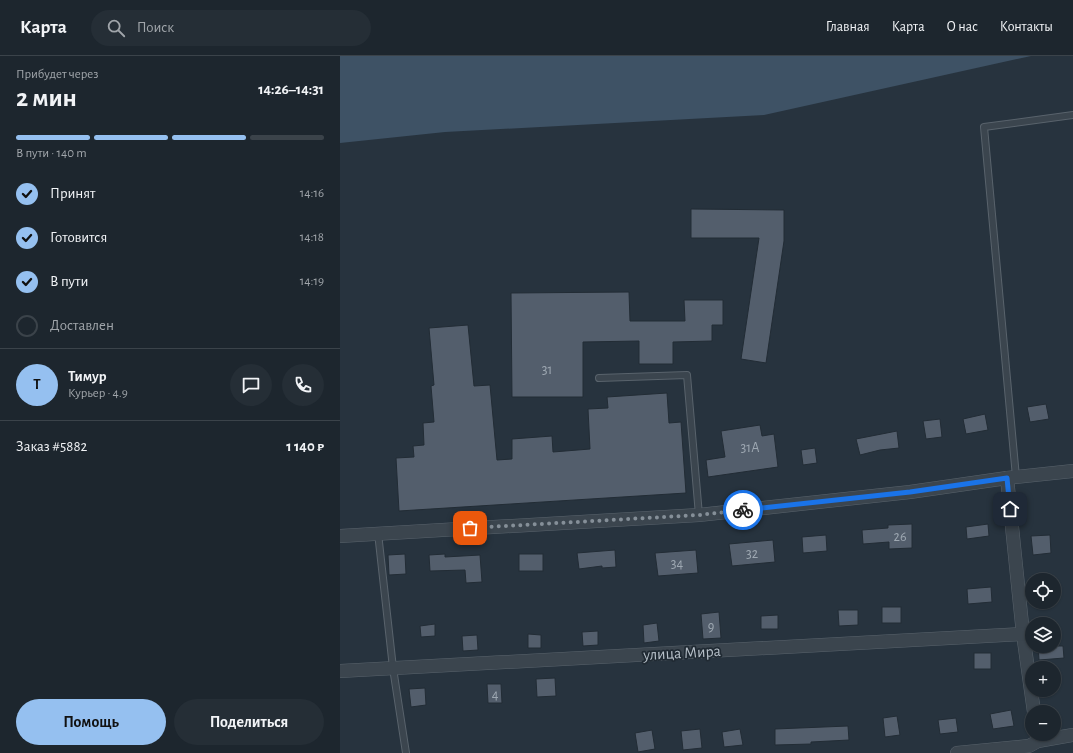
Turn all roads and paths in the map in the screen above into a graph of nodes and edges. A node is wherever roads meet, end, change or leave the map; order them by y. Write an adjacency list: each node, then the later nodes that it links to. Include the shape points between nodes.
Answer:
1 (1073, 115): 4 (lane, via 984,126)
2 (599, 378): 5 (lane, via 687,375)
3 (1073, 471): 4 (street)
4 (1012, 477): 5 (street, via 910,492); 8 (street)
5 (699, 515): 6 (street)
6 (378, 533): 7 (street); 9 (lane)
7 (340, 536)
8 (1023, 634): 9 (street, улица Мира); 11 (street)
9 (393, 668): 10 (street, улица Мира); 14 (lane)
10 (340, 671)
11 (1033, 705)
12 (1073, 736): 13 (street)
13 (1033, 743): 15 (street)
14 (406, 753)
15 (958, 753)

